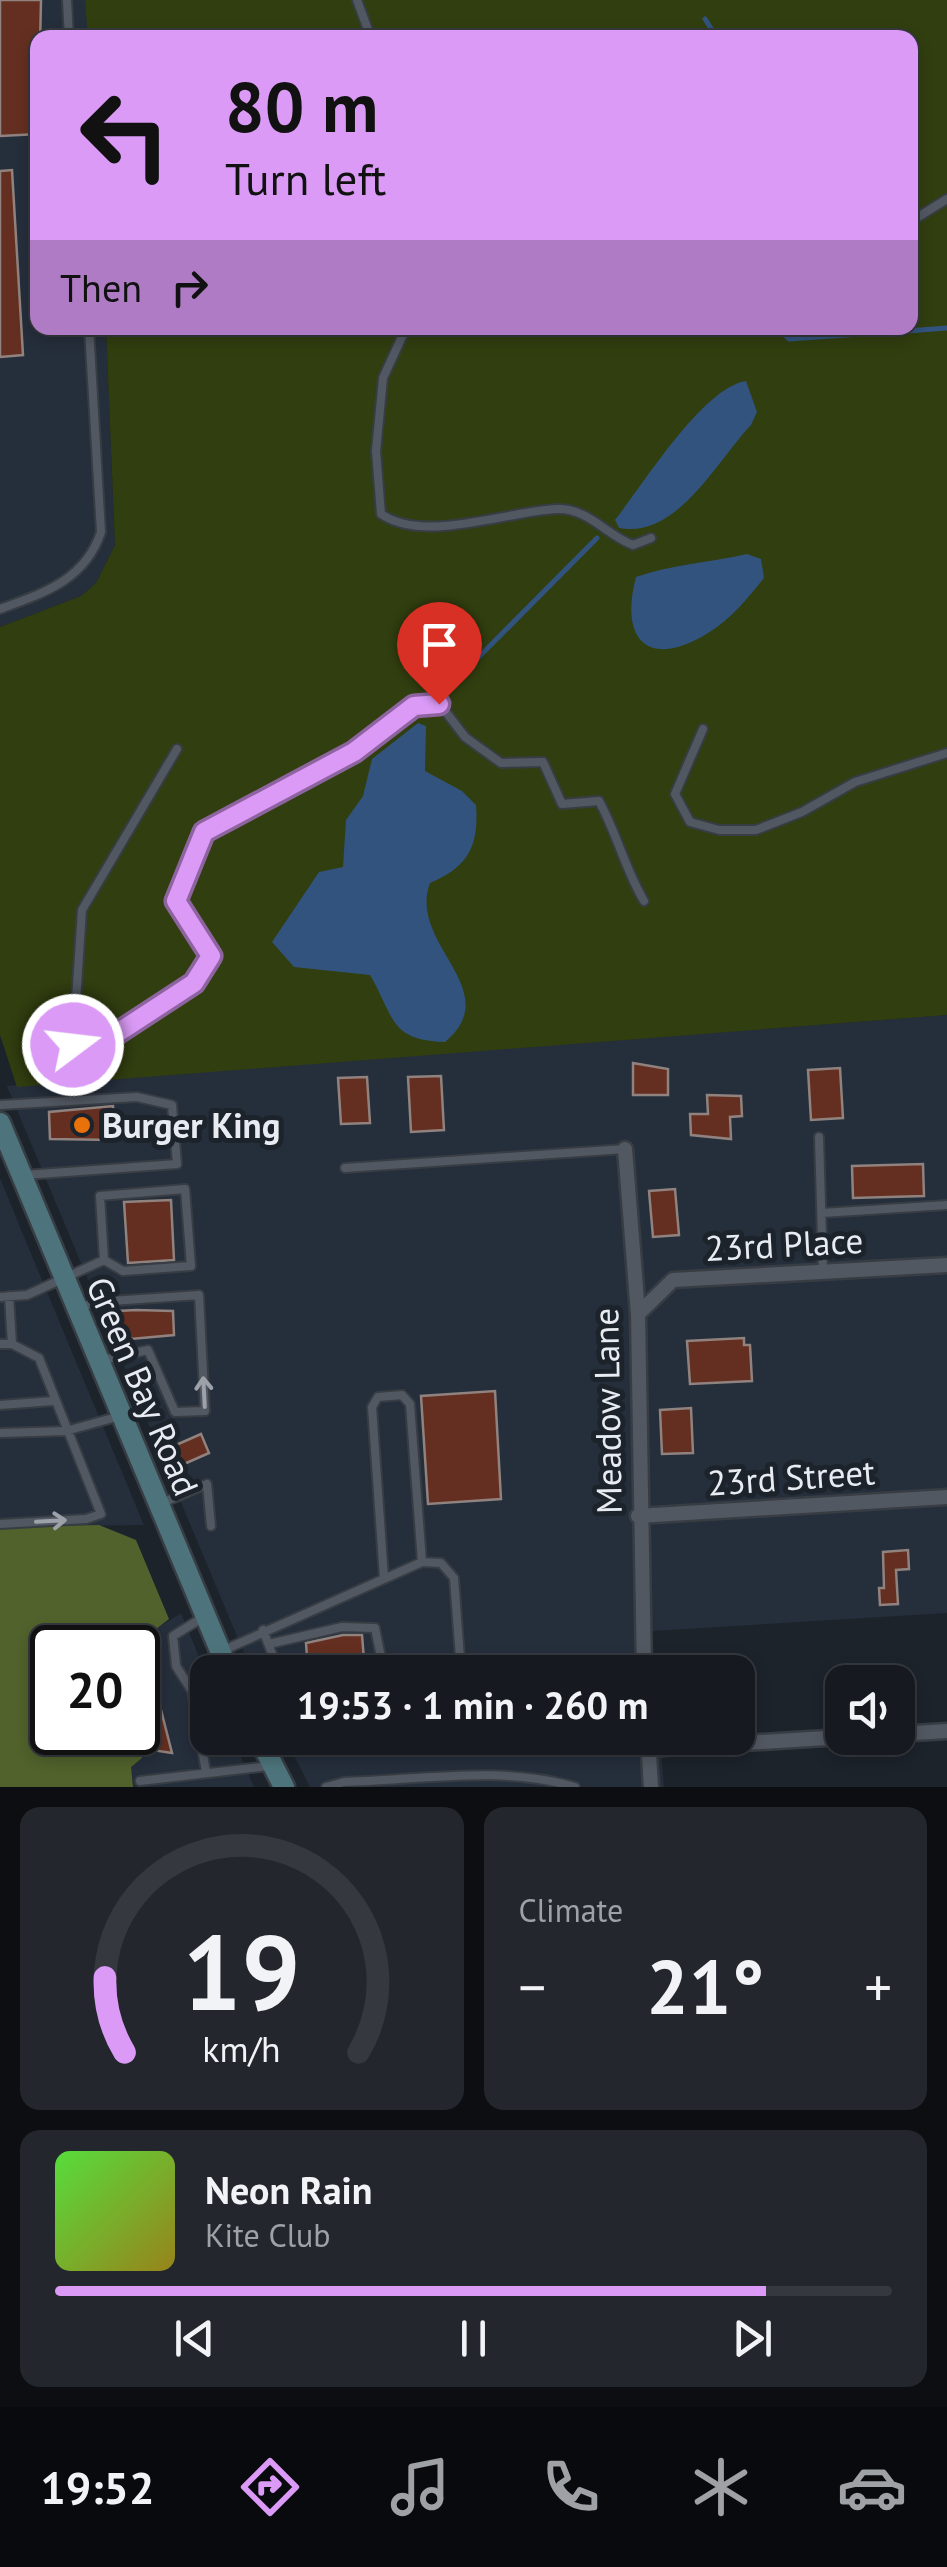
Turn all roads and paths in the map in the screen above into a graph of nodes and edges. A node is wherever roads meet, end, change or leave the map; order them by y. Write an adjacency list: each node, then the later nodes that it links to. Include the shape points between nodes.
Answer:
1 (67, 0): 3 (lane)
2 (358, 0): 4 (lane)
3 (69, 30)
4 (368, 30)
5 (947, 199): 6 (lane)
6 (918, 217)
7 (89, 335): 10 (lane, via 101,532 87,561 66,581)
8 (403, 335): 9 (lane, via 383,378 376,451 380,514 396,524 490,523 559,509 590,516 615,539 633,545)
9 (651, 538)
10 (0, 609)
11 (703, 729): 13 (lane, via 675,794 690,822 719,830 756,830 855,782)
12 (177, 748): 14 (lane, via 82,910 73,1045 90,1051 194,983 211,956 176,901 204,832 354,752 414,706 439,704 465,737 501,763 543,762 562,804 598,801)
13 (947, 753)
14 (644, 901)
15 (0, 1105): 20 (lane, via 138,1096 172,1105 177,1164)
16 (0, 1123): 20 (main road, Green Bay Road)
17 (819, 1137): 22 (lane)
18 (624, 1149): 19 (lane); 29 (street, Meadow Lane)
19 (346, 1168)
20 (21, 1176): 26 (main road, Green Bay Road)
21 (947, 1205): 22 (lane)
22 (822, 1212): 25 (lane)
23 (104, 1260): 23 (lane, via 123,1272 191,1266 185,1190 100,1196); 26 (lane)
24 (947, 1265): 25 (street, 23rd Place)
25 (823, 1272): 29 (street, 23rd Place, via 673,1280)
26 (62, 1278): 27 (lane, via 27,1295); 28 (main road, Green Bay Road)
27 (4, 1297): 31 (lane)
28 (76, 1309): 32 (main road, Green Bay Road); 32 (lane, one-way to 28, via 148,1350 175,1412 205,1411 198,1295)
29 (638, 1314): 40 (street, Meadow Lane)
30 (0, 1344): 31 (lane)
31 (12, 1344): 33 (lane, via 39,1358)
32 (98, 1361): 35 (main road, Green Bay Road)
33 (53, 1401): 34 (lane); 36 (lane)
34 (0, 1405)
35 (120, 1416): 36 (lane); 39 (main road, Green Bay Road)
36 (66, 1431): 37 (lane); 41 (lane, one-way to 36, via 101,1514)
37 (0, 1433)
38 (947, 1498): 40 (street, 23rd Street)
39 (158, 1505): 42 (lane, via 207,1484); 45 (main road, Green Bay Road)
40 (638, 1516): 53 (street, Meadow Lane)
41 (0, 1524)
42 (211, 1526)
43 (422, 1562): 44 (lane); 44 (lane, via 410,1404 402,1395 378,1397 372,1407); 52 (lane, via 441,1563 454,1578)
44 (384, 1578): 46 (lane)
45 (205, 1616): 48 (main road, Green Bay Road); 61 (lane, via 172,1636 176,1666 192,1691)
46 (263, 1630): 47 (lane); 48 (lane)
47 (268, 1644): 50 (lane); 51 (lane, via 342,1627 375,1628)
48 (220, 1652): 49 (main road, Green Bay Road)
49 (221, 1655)
50 (272, 1655)
51 (381, 1655)
52 (460, 1655)
53 (643, 1655)
54 (947, 1730): 55 (street)
55 (915, 1733)
56 (825, 1738): 57 (street)
57 (755, 1740)
58 (255, 1755): 61 (lane)
59 (268, 1755): 64 (main road)
60 (649, 1755): 67 (street)
61 (206, 1772): 62 (lane)
62 (140, 1781)
63 (478, 1782): 65 (lane); 66 (lane, via 537,1778)
64 (284, 1787)
65 (326, 1787)
66 (574, 1787)
67 (651, 1787)

